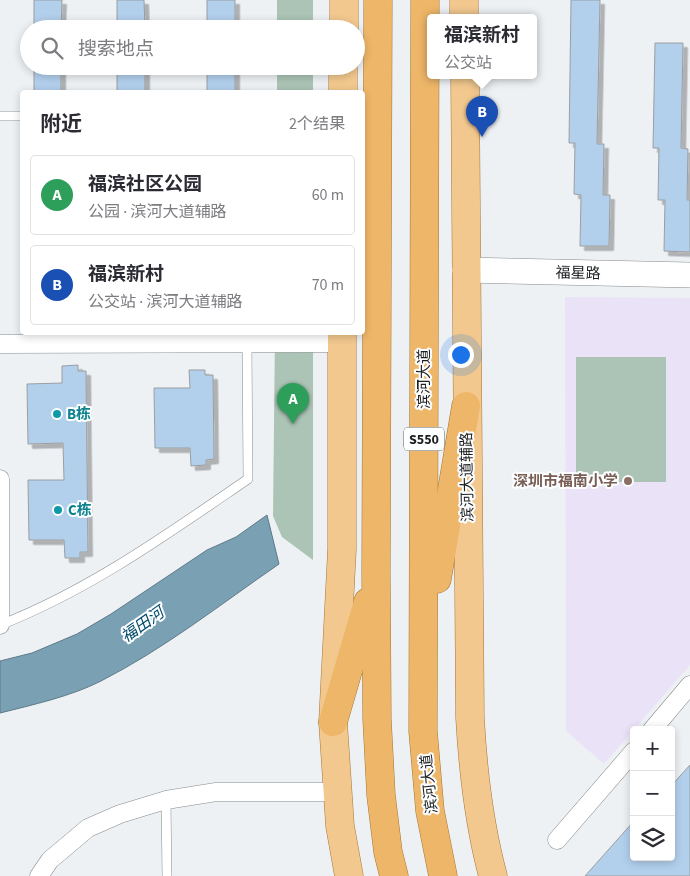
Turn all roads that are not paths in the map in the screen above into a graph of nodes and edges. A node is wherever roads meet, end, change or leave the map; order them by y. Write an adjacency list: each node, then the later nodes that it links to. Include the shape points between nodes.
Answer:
1 (344, 0): 6 (main road)
2 (426, 0): 21 (highway, 滨河大道 / S550)
3 (464, 0): 5 (main road)
4 (378, 4): 19 (highway)
5 (464, 14)
6 (344, 20)
7 (344, 75): 9 (main road)
8 (465, 79): 12 (main road, 滨河大道辅路)
9 (343, 90)
10 (0, 116): 11 (lane)
11 (20, 116)
12 (466, 270): 13 (main road, 福星路); 17 (main road, 滨河大道辅路)
13 (690, 275)
14 (342, 338): 15 (street); 23 (main road, via 342,549)
15 (247, 343): 16 (street); 20 (lane, via 248,480 90,582 36,611)
16 (0, 344)
17 (466, 406): 21 (highway); 36 (main road, 滨河大道辅路, via 470,718 479,814)
18 (0, 479): 20 (street)
19 (376, 574): 23 (highway); 34 (highway, via 381,795)
20 (0, 625)
21 (424, 660): 35 (highway, 滨河大道 / S550, via 424,731 430,811)
22 (690, 685): 24 (street)
23 (333, 722): 26 (main road)
24 (655, 726)
25 (630, 756): 29 (street)
26 (336, 792): 27 (street, via 216,792); 28 (main road)
27 (166, 800): 30 (street, via 88,828 50,860); 31 (lane)
28 (340, 826): 32 (street); 33 (main road)
29 (557, 840)
30 (39, 876)
31 (167, 876)
32 (345, 876)
33 (350, 876)
34 (394, 876)
35 (443, 876)
36 (493, 876)

